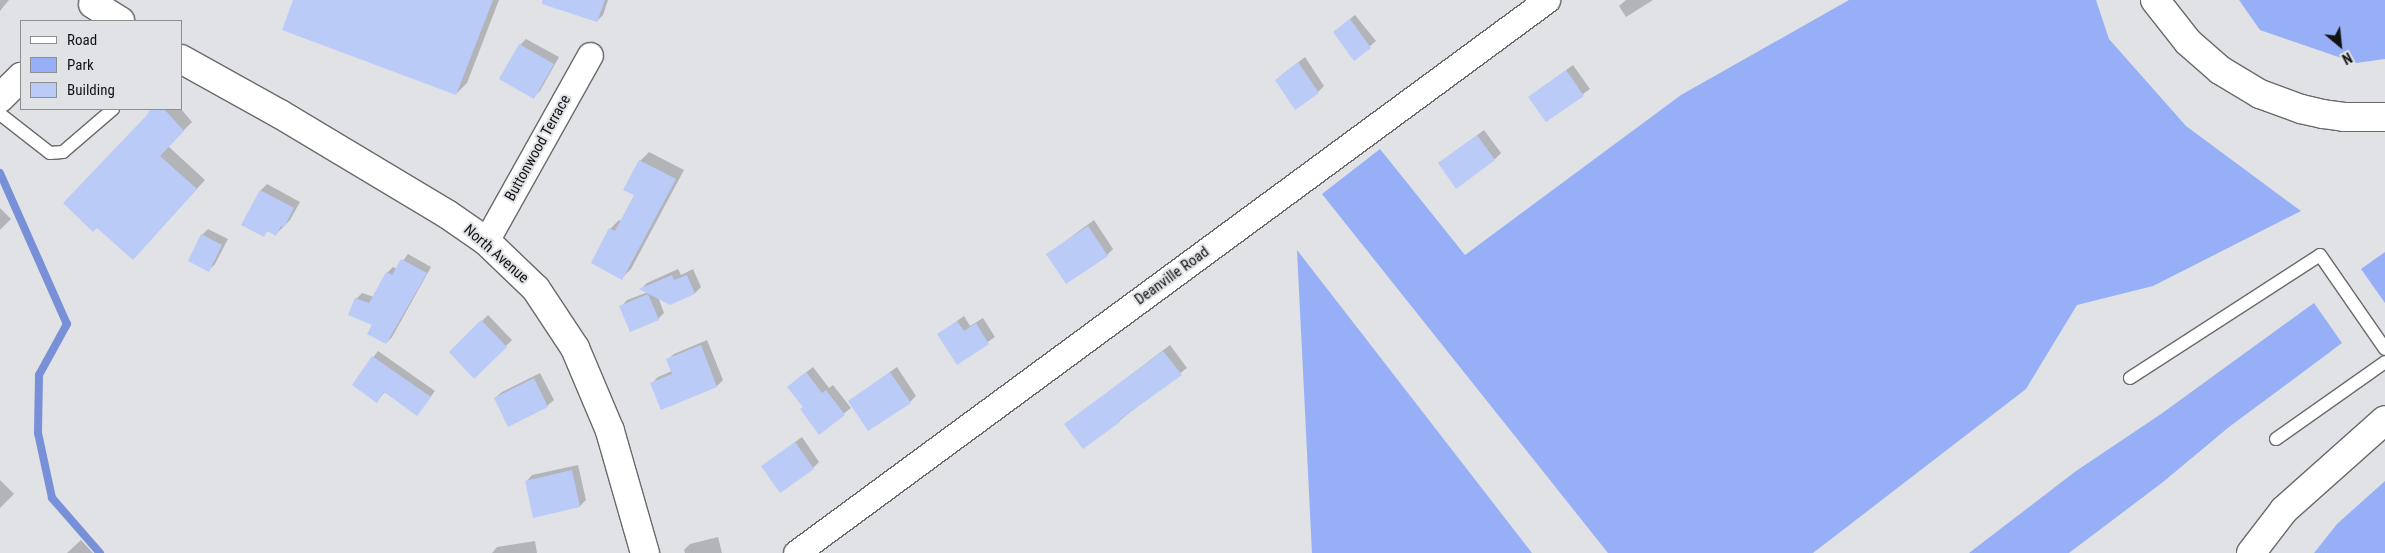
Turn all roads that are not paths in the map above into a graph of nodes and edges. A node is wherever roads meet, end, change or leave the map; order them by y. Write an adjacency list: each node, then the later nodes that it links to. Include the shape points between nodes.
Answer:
1 (1547, 0): 19 (street, Deanville Road)
2 (2156, 0): 11 (main road, via 2193,47 2220,70 2260,94 2323,114)
3 (87, 5): 4 (main road)
4 (118, 20)
5 (590, 55): 12 (street, Buttonwood Terrace)
6 (182, 60): 12 (main road, North Avenue, via 394,181)
7 (20, 78): 8 (main road)
8 (0, 98)
9 (112, 110): 10 (lane, via 63,152 50,153)
10 (0, 114)
11 (2385, 117)
12 (486, 241): 18 (main road, North Avenue, via 536,289 575,348 610,431)
13 (2385, 349): 15 (lane, via 2320,255)
14 (2385, 362): 17 (lane)
15 (2130, 378)
16 (2385, 420): 20 (main road, via 2284,510)
17 (2276, 439)
18 (644, 553)
19 (796, 553)
20 (2251, 553)

